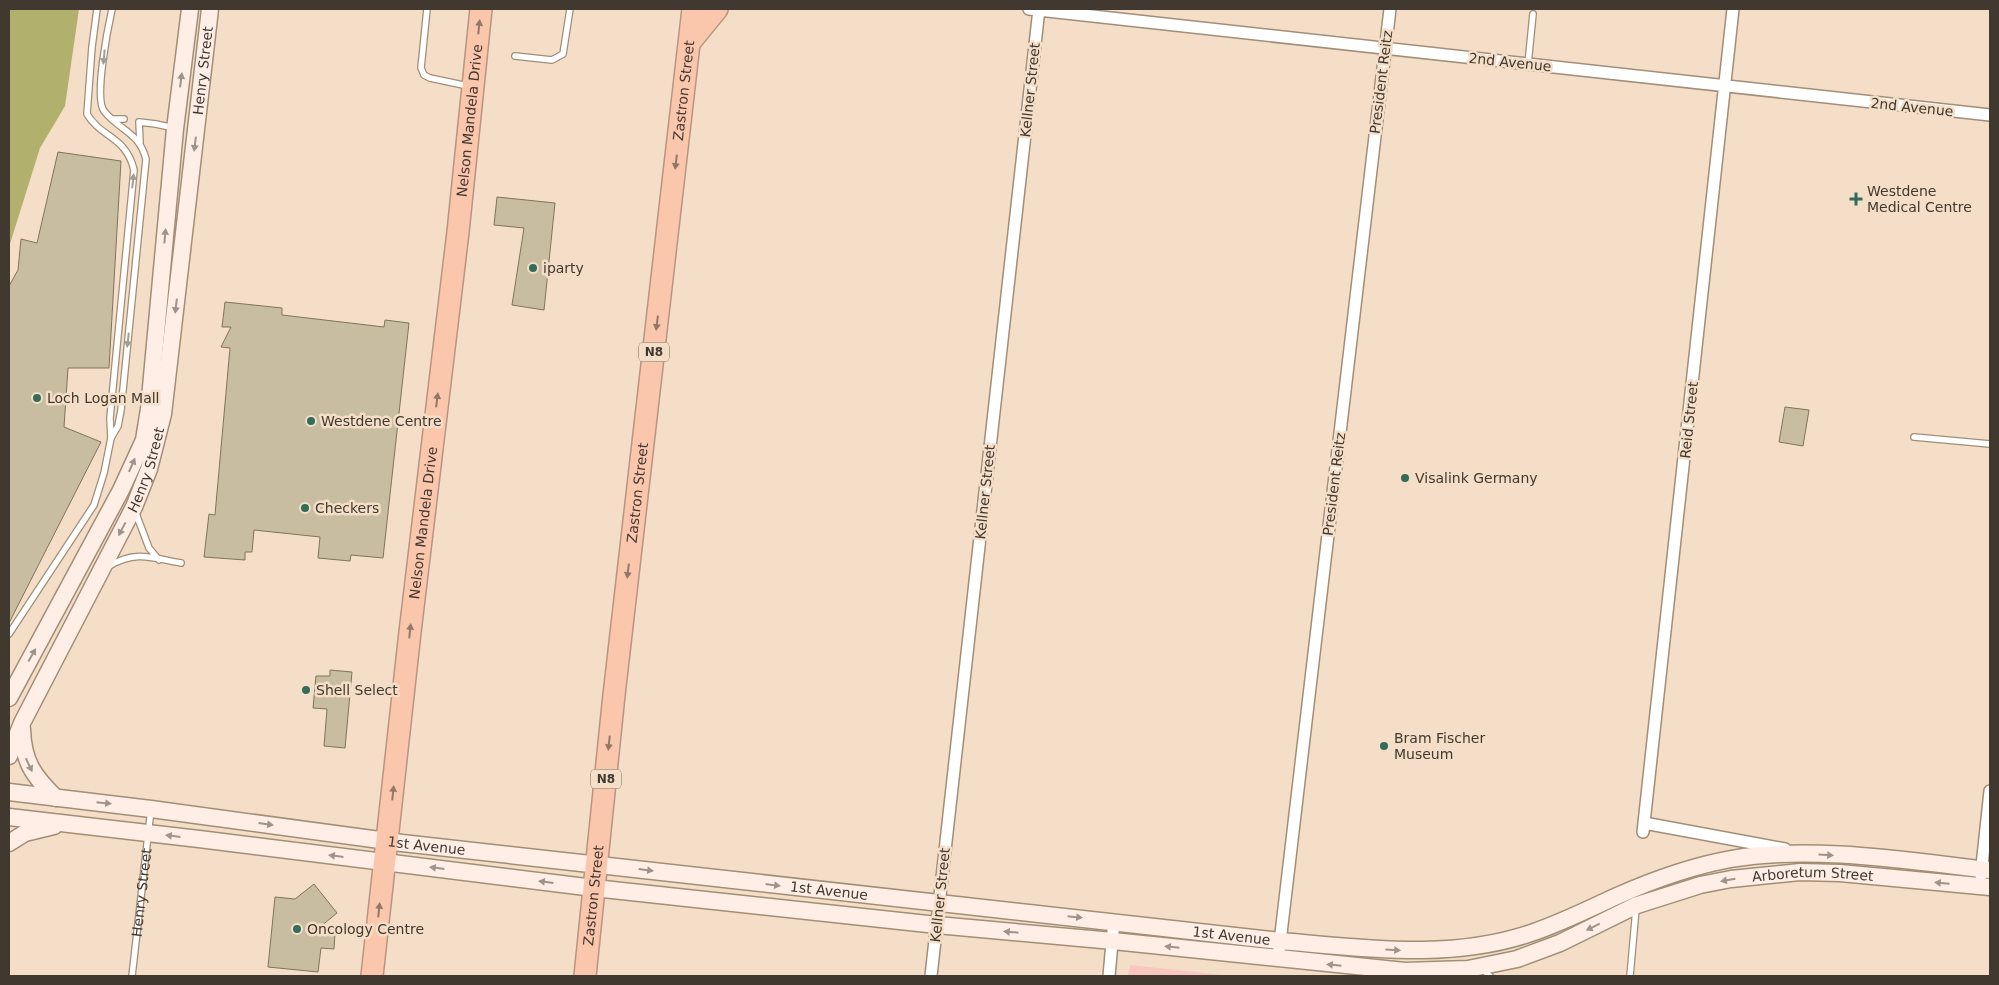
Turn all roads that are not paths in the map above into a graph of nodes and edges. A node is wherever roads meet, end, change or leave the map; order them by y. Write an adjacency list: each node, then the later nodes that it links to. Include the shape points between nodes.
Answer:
1 (98, 9): 26 (lane, one-way to 1, via 110,418 134,170 130,156 87,114)
2 (112, 9): 21 (lane, one-way to 21, via 100,98 103,109)
3 (190, 9): 23 (street, Henry Street, one-way to 3)
4 (210, 9): 28 (street, Henry Street, one-way to 28, via 163,414 149,469)
5 (427, 9): 19 (lane, via 421,68 424,75)
6 (481, 9): 19 (highway, Nelson Mandela Drive, one-way to 6)
7 (570, 9): 16 (lane, via 563,54 552,60)
8 (693, 9): 14 (highway, Zastron Street / N8)
9 (718, 9): 14 (highway)
10 (1035, 9): 15 (street, 2nd Avenue); 52 (street, Kellner Street)
11 (1390, 9): 15 (street, President Reitz)
12 (1733, 9): 18 (street, Reid Street)
13 (1532, 14): 17 (lane)
14 (690, 42): 47 (highway, Zastron Street / N8, one-way to 47)
15 (1385, 48): 17 (street, 2nd Avenue); 57 (street, President Reitz)
16 (515, 56)
17 (1528, 64): 18 (street, 2nd Avenue)
18 (1725, 86): 20 (street, 2nd Avenue); 45 (street, Reid Street, via 1644,828)
19 (473, 87): 43 (highway, Nelson Mandela Drive, one-way to 19)
20 (1990, 116)
21 (112, 119): 22 (lane); 24 (lane)
22 (124, 119)
23 (175, 129): 24 (lane, via 139,122); 33 (street, Henry Street, one-way to 23, via 108,516 144,440)
24 (140, 142): 26 (lane, one-way to 26, via 146,159 121,410 118,426)
25 (1914, 437): 27 (lane)
26 (111, 438): 32 (lane, via 94,505)
27 (1990, 444)
28 (134, 507): 29 (lane, via 149,548); 31 (street, Henry Street, one-way to 31)
29 (160, 560): 30 (lane); 31 (lane, via 146,556 128,557)
30 (181, 563)
31 (102, 570): 34 (street, Henry Street)
32 (9, 634)
33 (9, 698)
34 (22, 723): 35 (street, Henry Street); 38 (street, one-way to 38, via 22,743 29,765)
35 (9, 756)
36 (1990, 791): 48 (street)
37 (9, 792): 38 (street, 1st Avenue)
38 (56, 798): 39 (street, 1st Avenue, one-way to 39)
39 (151, 809): 42 (lane, Henry Street); 43 (street, 1st Avenue, one-way to 43)
40 (9, 817): 41 (street, 1st Avenue)
41 (66, 824): 42 (street, 1st Avenue); 44 (street, via 25,833)
42 (148, 832): 46 (street, 1st Avenue, one-way to 42); 61 (lane, Henry Street)
43 (388, 841): 46 (highway, Nelson Mandela Drive); 47 (street, 1st Avenue)
44 (9, 843)
45 (1804, 853): 48 (street, Arboretum Street, one-way to 48); 49 (street, Arboretum Street, via 1732,859)
46 (385, 862): 51 (street, 1st Avenue, one-way to 46); 62 (highway, Nelson Mandela Drive, one-way to 46)
47 (597, 864): 51 (highway, Zastron Street / N8); 52 (street, 1st Avenue, one-way to 52)
48 (1986, 870): 50 (street)
49 (1642, 886): 58 (street, 1st Avenue, via 1532,933)
50 (1985, 887): 53 (street, Arboretum Street, one-way to 53, via 1800,872 1700,885)
51 (594, 888): 55 (street, 1st Avenue); 63 (highway, Zastron Street / N8)
52 (939, 904): 54 (street, 1st Avenue, one-way to 54); 55 (street, Kellner Street)
53 (1637, 905): 60 (street, 1st Avenue, one-way to 60, via 1560,943); 66 (lane)
54 (1114, 921): 56 (street); 57 (street, 1st Avenue)
55 (937, 925): 56 (street, 1st Avenue, one-way to 55); 64 (street, Kellner Street)
56 (1113, 941): 59 (street, 1st Avenue, one-way to 56); 65 (street)
57 (1280, 941): 58 (street, 1st Avenue, one-way to 58, via 1396,950); 59 (street, President Reitz)
58 (1466, 947): 60 (street)
59 (1278, 959): 60 (street, 1st Avenue, one-way to 59, via 1405,971)
60 (1479, 971)
61 (132, 976)
62 (372, 976)
63 (585, 976)
64 (931, 976)
65 (1109, 976)
66 (1630, 976)

